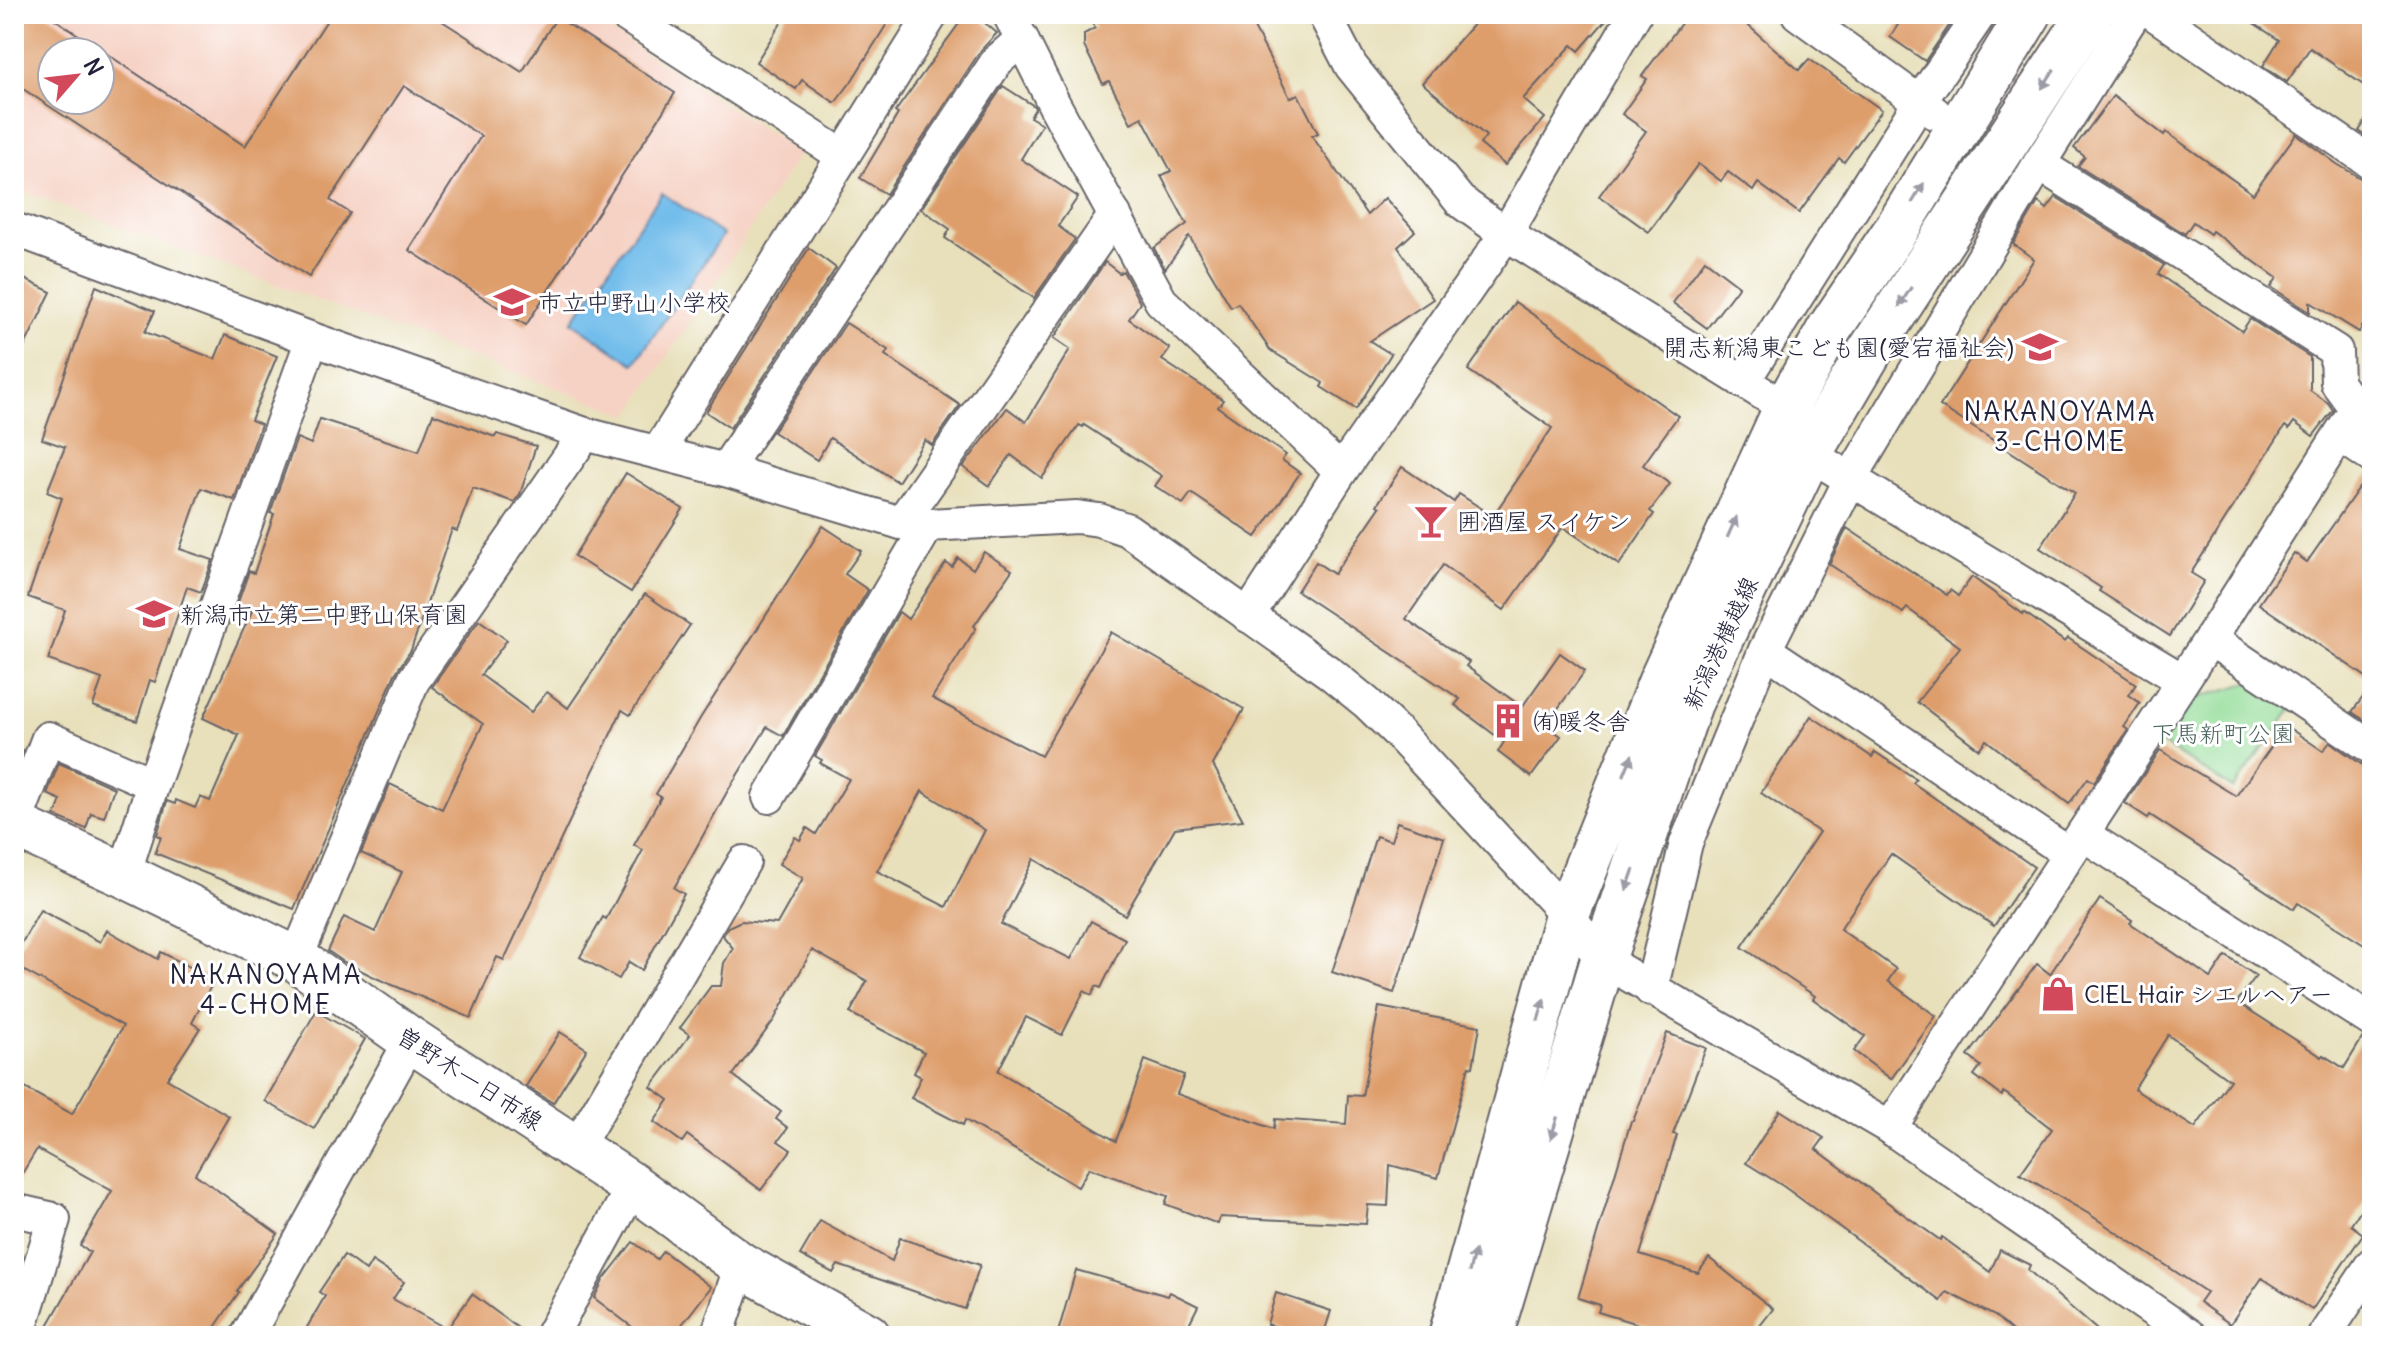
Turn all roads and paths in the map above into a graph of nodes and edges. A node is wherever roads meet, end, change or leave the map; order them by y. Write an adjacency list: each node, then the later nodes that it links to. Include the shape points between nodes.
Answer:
1 (624, 14): 14 (street)
2 (932, 14): 14 (street)
3 (1324, 14): 19 (street, via 1351,66 1460,201)
4 (1635, 14): 19 (street)
5 (1798, 14): 12 (street)
6 (1980, 14): 12 (street)
7 (2029, 14): 13 (main road, 新潟港横越線)
8 (2090, 14): 26 (main road, 新潟港横越線, one-way to 26, via 1870,351)
9 (2134, 14): 16 (street)
10 (2154, 14): 15 (street)
11 (1015, 26): 17 (street); 28 (street, via 997,61)
12 (1919, 103): 13 (street); 21 (street)
13 (1957, 129): 22 (main road, 新潟港横越線, one-way to 13, via 1830,328)
14 (843, 156): 25 (street)
15 (2372, 163)
16 (2039, 164): 24 (street, via 2336,351 2337,383 2356,409); 30 (street)
17 (1115, 215): 29 (street, via 1161,301); 31 (street)
18 (14, 229): 20 (street)
19 (1506, 234): 21 (street); 29 (street)
20 (312, 339): 23 (street); 37 (street)
21 (1743, 382): 22 (street)
22 (1786, 408): 43 (main road, 新潟港横越線, one-way to 22, via 1661,681)
23 (585, 434): 25 (street); 44 (street, via 413,681)
24 (2340, 435): 27 (street); 33 (street)
25 (658, 452): 28 (street)
26 (1809, 454): 30 (street); 45 (main road, 新潟港横越線, one-way to 45, via 1690,703)
27 (2372, 457)
28 (725, 470): 31 (street)
29 (1341, 471): 32 (street)
30 (1851, 478): 34 (street); 35 (street)
31 (915, 524): 32 (street, via 1099,520 1128,530); 38 (street)
32 (1248, 616): 43 (street, via 1367,703)
33 (2210, 639): 35 (street); 36 (street)
34 (1765, 650): 40 (street); 46 (street, via 1686,843)
35 (2182, 680): 40 (street)
36 (2372, 748)
37 (153, 784): 39 (street, via 48,738); 42 (street)
38 (769, 797)
39 (14, 826): 42 (main road, 曽野木一日市線)
40 (2076, 844): 47 (street); 49 (street)
41 (744, 862): 50 (street)
42 (124, 875): 44 (main road, 曽野木一日市線)
43 (1567, 915): 45 (street); 60 (main road, 新潟港横越線, one-way to 43)
44 (296, 959): 48 (main road, 曽野木一日市線)
45 (1603, 960): 46 (street); 61 (main road, 新潟港横越線, one-way to 61)
46 (1651, 990): 49 (street)
47 (2372, 1021)
48 (411, 1040): 50 (main road, 曽野木一日市線); 56 (street)
49 (1890, 1128): 62 (street)
50 (576, 1148): 51 (main road, 曽野木一日市線)
51 (633, 1186): 54 (main road, 曽野木一日市線); 57 (street)
52 (14, 1210): 55 (street, via 54,1219)
53 (2372, 1264): 63 (street)
54 (741, 1265): 58 (street); 59 (main road, 曽野木一日市線)
55 (18, 1336)
56 (247, 1336)
57 (551, 1336)
58 (717, 1336)
59 (868, 1336)
60 (1451, 1336)
61 (1490, 1336)
62 (2190, 1336)
63 (2324, 1336)

